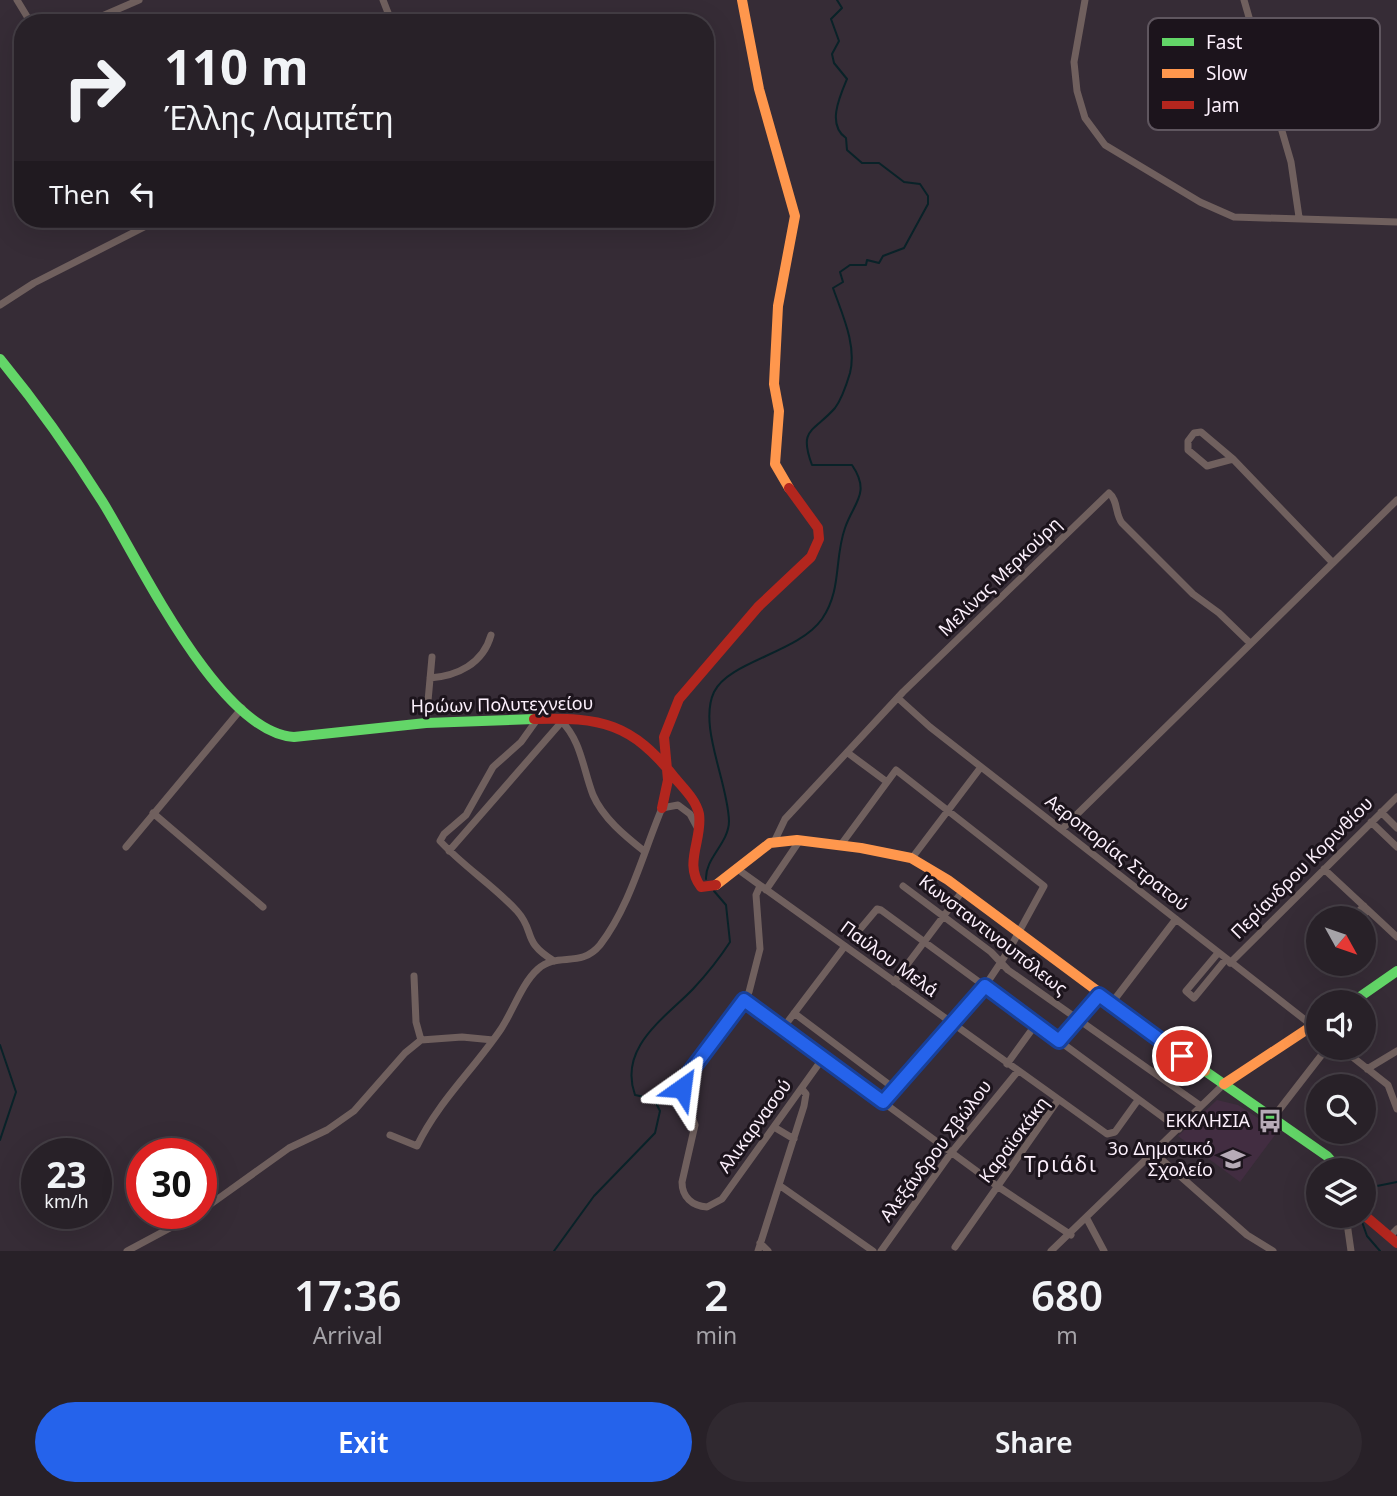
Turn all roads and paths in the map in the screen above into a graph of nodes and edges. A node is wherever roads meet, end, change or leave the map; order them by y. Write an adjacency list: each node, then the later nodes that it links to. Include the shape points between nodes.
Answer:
1 (139, 0): 5 (street)
2 (742, 0): 26 (street, via 759,89 795,216 778,306 775,464 818,528 819,538 811,557 758,607 679,699 664,737)
3 (1085, 0): 8 (street, via 1074,62 1077,91 1084,118 1105,145 1234,217)
4 (1244, 0): 6 (street)
5 (107, 14)
6 (1249, 18)
7 (1282, 130): 8 (street)
8 (1299, 217): 9 (street)
9 (1397, 222)
10 (142, 228): 11 (street)
11 (0, 305)
12 (0, 359): 21 (street, Ηρώων Πολυτεχνείου, via 52,422 122,532 177,633)
13 (1233, 460): 13 (street, via 1201,432 1188,439 1188,450 1206,466); 15 (street)
14 (1397, 500): 15 (street)
15 (1332, 562): 17 (street)
16 (491, 635): 19 (street, via 472,664 451,677)
17 (1250, 643): 20 (street, Μελίνας Μερκούρη, via 1122,523 1109,493); 37 (street)
18 (432, 657): 19 (street)
19 (430, 678): 24 (street)
20 (899, 699): 25 (street, Μελίνας Μερκούρη); 27 (street, Αεροπορίας Στρατού)
21 (242, 708): 24 (street, Ηρώων Πολυτεχνείου, via 264,729 288,737); 33 (street)
22 (561, 720): 23 (street, Ηρώων Πολυτεχνείου); 26 (street, Ηρώων Πολυτεχνείου, via 604,721 641,738); 43 (street); 44 (street, via 581,751 597,802 611,822)
23 (536, 721): 24 (street, Ηρώων Πολυτεχνείου); 43 (street, via 493,767 462,821 441,838)
24 (426, 723)
25 (848, 753): 28 (street); 39 (street, Μελίνας Μερκούρη, via 785,819)
26 (664, 761): 30 (street, via 668,780); 35 (street, Ηρώων Πολυτεχνείου, via 697,809)
27 (981, 767): 31 (street); 37 (street, Αεροπορίας Στρατού)
28 (887, 782): 31 (street, via 896,770); 40 (street)
29 (1397, 797): 32 (street, Περίανδρου Κορινθίου)
30 (662, 808): 35 (street, via 678,805); 44 (street)
31 (948, 810): 45 (street); 57 (street, via 1043,884)
32 (1381, 812): 34 (street, Περίανδρου Κορινθίου); 36 (street)
33 (153, 813): 41 (street); 52 (street)
34 (1371, 822): 42 (street); 47 (street, Περίανδρου Κορινθίου)
35 (698, 828): 46 (street, Ηρώων Πολυτεχνείου, via 693,869 697,884 711,888)
36 (1397, 828)
37 (1062, 830): 55 (street, Αεροπορίας Στρατού)
38 (800, 839): 39 (street); 40 (street); 49 (street)
39 (775, 840): 46 (street, Ηρώων Πολυτεχνείου)
40 (840, 846): 45 (street)
41 (126, 847)
42 (1397, 847)
43 (449, 851): 62 (street, via 499,892 520,915 532,944)
44 (644, 851): 62 (street, via 618,916 601,943 584,959)
45 (912, 858): 50 (street)
46 (736, 868): 49 (street, Παύλου Μελά)
47 (1324, 869): 51 (street); 63 (street, Περίανδρου Κορινθίου)
48 (903, 886): 53 (street, Κωνσταντινουπόλεως)
49 (763, 888): 60 (street, Παύλου Μελά); 71 (street, via 756,895 760,949)
50 (961, 893): 53 (street); 57 (street)
51 (1364, 906)
52 (262, 907)
53 (944, 916): 59 (street); 64 (street, Κωνσταντινουπόλεως)
54 (1376, 917): 58 (street)
55 (1176, 919): 61 (street, Αεροπορίας Στρατού); 72 (street)
56 (861, 928): 59 (street, via 879,909)
57 (1017, 933): 64 (street); 70 (street)
58 (1397, 937)
59 (924, 942): 67 (street); 68 (street)
60 (845, 946): 67 (street, Παύλου Μελά); 73 (street)
61 (1218, 953): 63 (street, Αεροπορίας Στρατού); 63 (street, Περίανδρου Κορινθίου, via 1186,991 1194,998)
62 (554, 961): 81 (street, via 538,969)
63 (1228, 961): 75 (street, Αεροπορίας Στρατού)
64 (1001, 963): 68 (street); 74 (street, Κωνσταντινουπόλεως)
65 (1397, 971): 69 (street)
66 (414, 976): 80 (street)
67 (894, 982): 77 (street, Παύλου Μελά)
68 (985, 986): 76 (street); 77 (street)
69 (1370, 990)
70 (1099, 995): 72 (street); 74 (street)
71 (744, 1000): 78 (street); 99 (street, Αλικαρνασού, via 683,1083 695,1125 682,1188 692,1203 707,1207 722,1199)
72 (1111, 1004): 90 (street)
73 (794, 1013): 78 (street); 92 (street)
74 (1078, 1019): 82 (street); 96 (street, Κωνσταντινουπόλεως)
75 (1306, 1019)
76 (1036, 1024): 82 (street); 87 (street)
77 (953, 1025): 87 (street, Παύλου Μελά); 92 (street)
78 (783, 1028): 84 (street)
79 (1306, 1032): 90 (street)
80 (421, 1040): 81 (street); 108 (street, via 354,1111 289,1148)
81 (493, 1040): 101 (street, via 442,1105 417,1146)
82 (1059, 1041): 94 (street)
83 (1397, 1052): 88 (street)
84 (823, 1058): 91 (street, Αλικαρνασού); 95 (street)
85 (1318, 1060): 98 (street)
86 (1355, 1060): 88 (street)
87 (1007, 1064): 89 (street, Παύλου Μελά)
88 (1367, 1069): 97 (street, via 1388,1085)
89 (1018, 1071): 93 (street, Παύλου Μελά); 103 (street, Αλεξάνδρου Σβώλου)
90 (1224, 1084): 96 (street); 98 (street)
91 (802, 1089): 99 (street, Αλικαρνασού); 102 (street, via 806,1100)
92 (895, 1089): 95 (street)
93 (1058, 1100): 94 (street, Καραϊσκάκη, via 1111,1135); 107 (street, Καραϊσκάκη)
94 (1138, 1100): 100 (street)
95 (883, 1102): 103 (street)
96 (1201, 1106): 100 (street)
97 (1397, 1109)
98 (1272, 1119): 105 (street)
99 (774, 1127): 102 (street)
100 (1179, 1129): 104 (street)
101 (390, 1135)
102 (794, 1139): 106 (street)
103 (951, 1153): 107 (street); 120 (street, Αλεξάνδρου Σβώλου)
104 (1154, 1153): 109 (street); 123 (street, via 1247,1235)
105 (1329, 1158)
106 (779, 1185): 115 (street); 119 (street)
107 (997, 1186): 113 (street); 116 (street, Καραϊσκάκη)
108 (217, 1200)
109 (1087, 1219): 113 (street); 122 (street)
110 (1376, 1224): 114 (street)
111 (1348, 1228): 124 (street)
112 (168, 1229): 117 (street)
113 (1071, 1235): 121 (street)
114 (1394, 1237)
115 (759, 1247): 118 (street)
116 (955, 1247)
117 (127, 1251)
118 (768, 1251)
119 (873, 1251)
120 (881, 1251)
121 (1051, 1251)
122 (1104, 1251)
123 (1273, 1251)
124 (1351, 1251)

